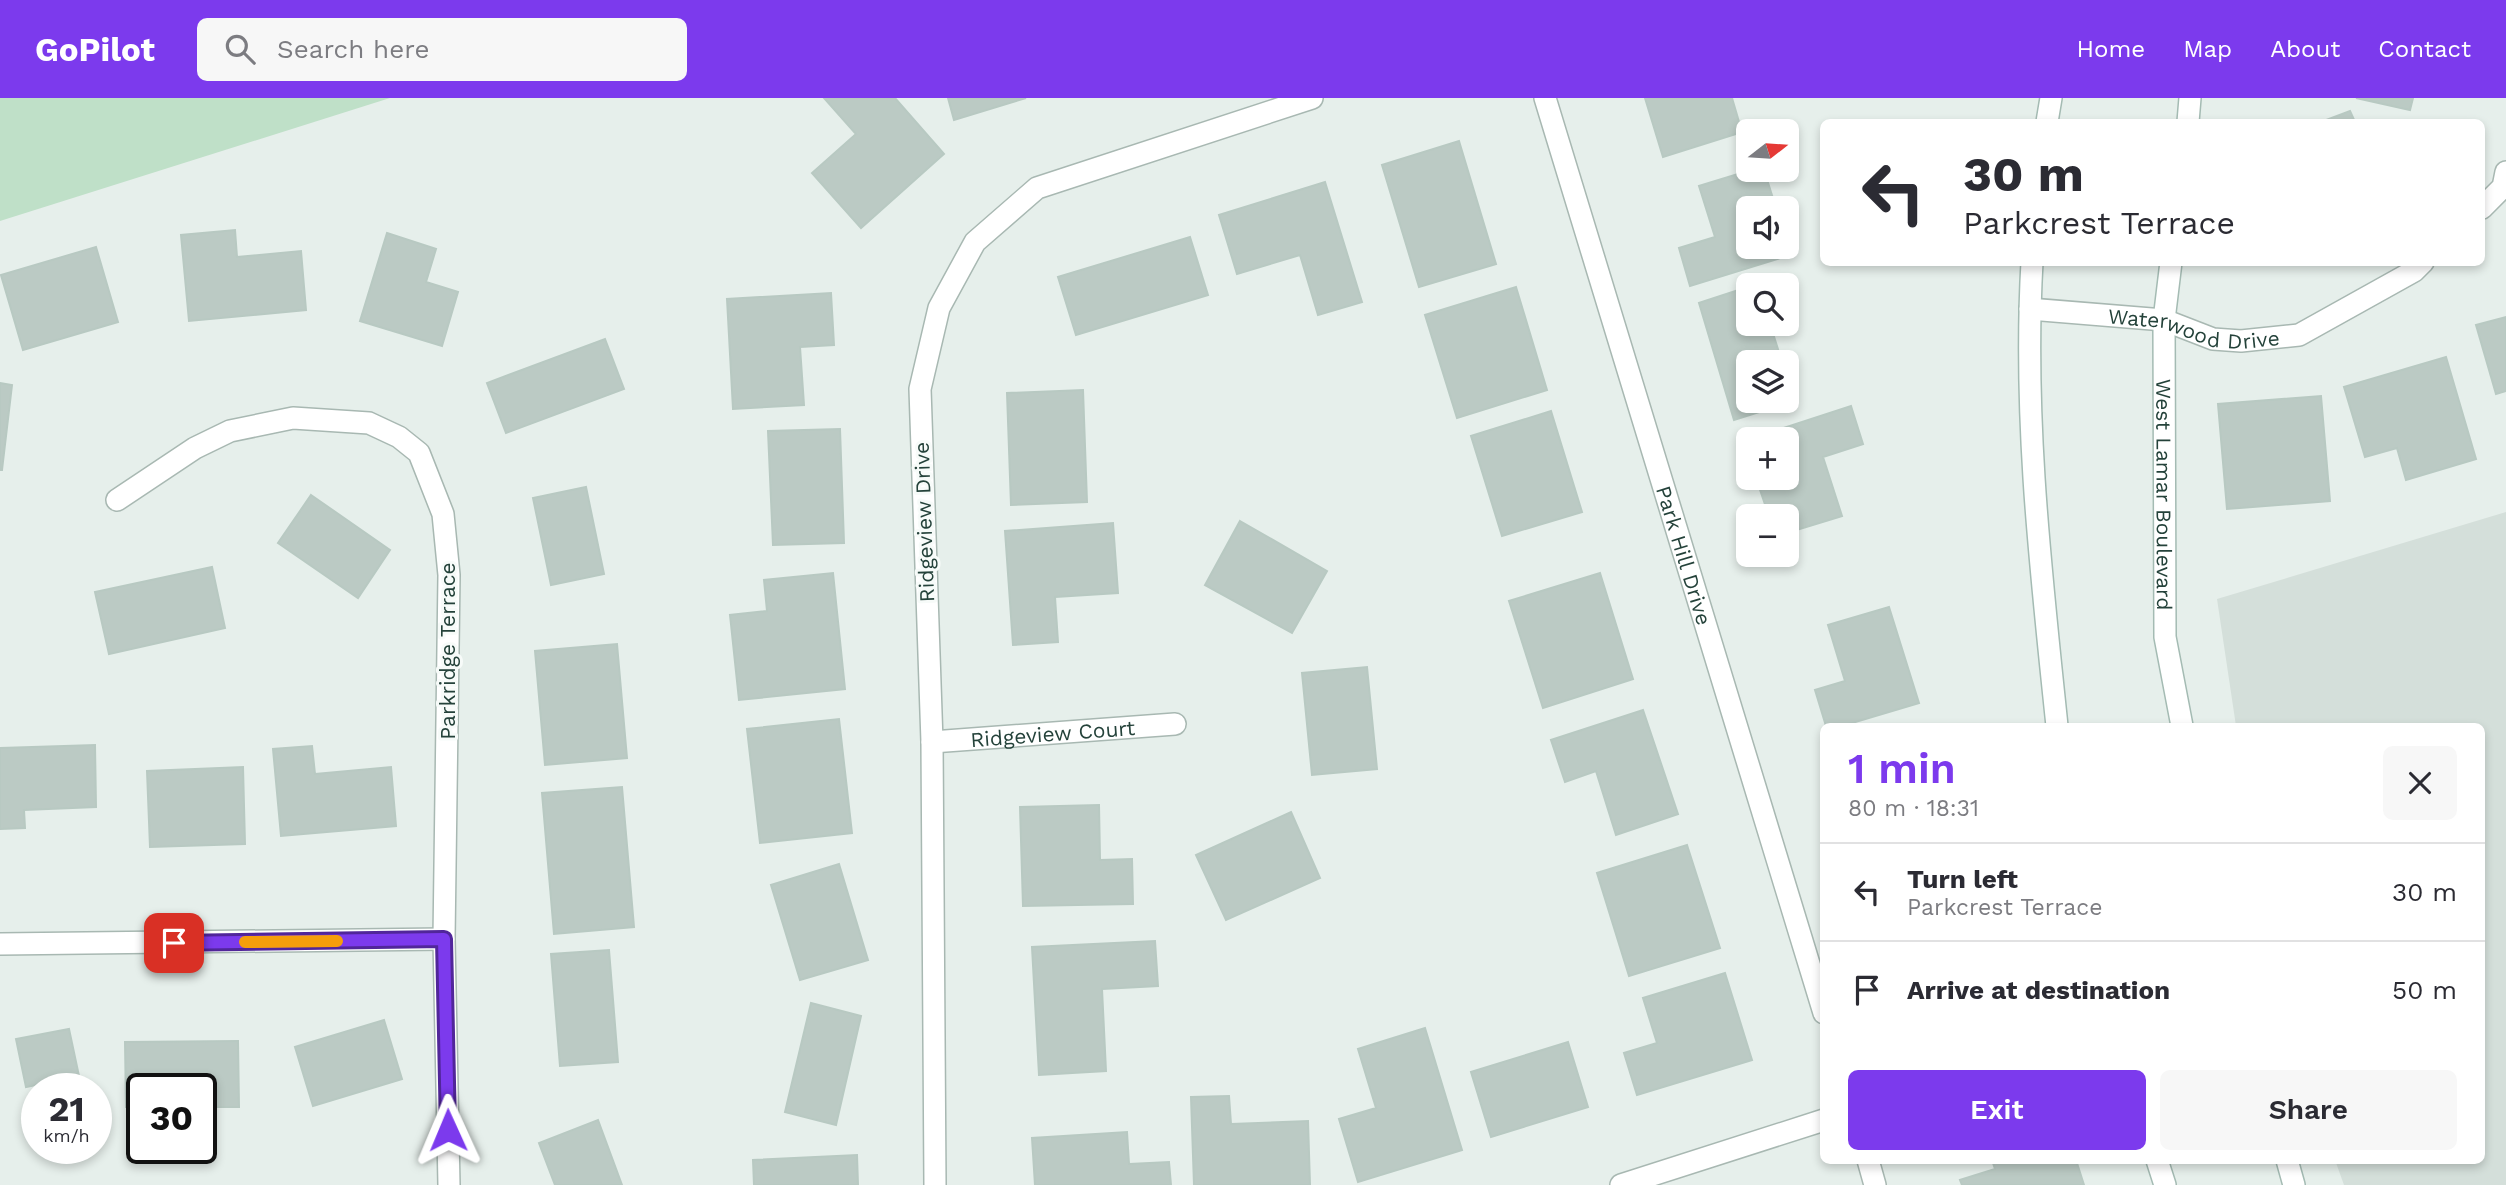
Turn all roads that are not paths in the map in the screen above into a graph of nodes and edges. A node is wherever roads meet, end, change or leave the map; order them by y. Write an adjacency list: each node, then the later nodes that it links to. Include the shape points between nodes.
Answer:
1 (1312, 98): 18 (street, Ridgeview Drive, via 1037,188 975,242 939,308 920,389)
2 (1545, 98): 21 (street, Park Hill Drive)
3 (2051, 98): 5 (street)
4 (2190, 98): 6 (street)
5 (2048, 119)
6 (2188, 119)
7 (2505, 182): 8 (street)
8 (2485, 205)
9 (2032, 266): 12 (street)
10 (2171, 266): 13 (street, West Lamar Boulevard)
11 (2419, 266): 13 (street, Waterwood Drive, via 2299,335 2213,339)
12 (2029, 309): 13 (street, Waterwood Drive); 15 (street, via 2034,508)
13 (2164, 320): 16 (street, West Lamar Boulevard, via 2165,637)
14 (117, 500): 19 (street, Parkridge Terrace, via 195,448 230,431 293,418 369,423 400,437 419,453 443,514 449,575)
15 (2057, 723)
16 (2181, 723)
17 (1175, 724): 18 (street, Ridgeview Court)
18 (932, 742): 27 (street, Ridgeview Drive)
19 (444, 939): 20 (street); 26 (street, Parkridge Terrace)
20 (0, 944)
21 (1820, 1000)
22 (1820, 1121): 28 (street)
23 (1869, 1164): 29 (street)
24 (2158, 1164): 30 (street)
25 (2288, 1164): 31 (street)
26 (449, 1185)
27 (935, 1185)
28 (1620, 1185)
29 (1875, 1185)
30 (2165, 1185)
31 (2294, 1185)

